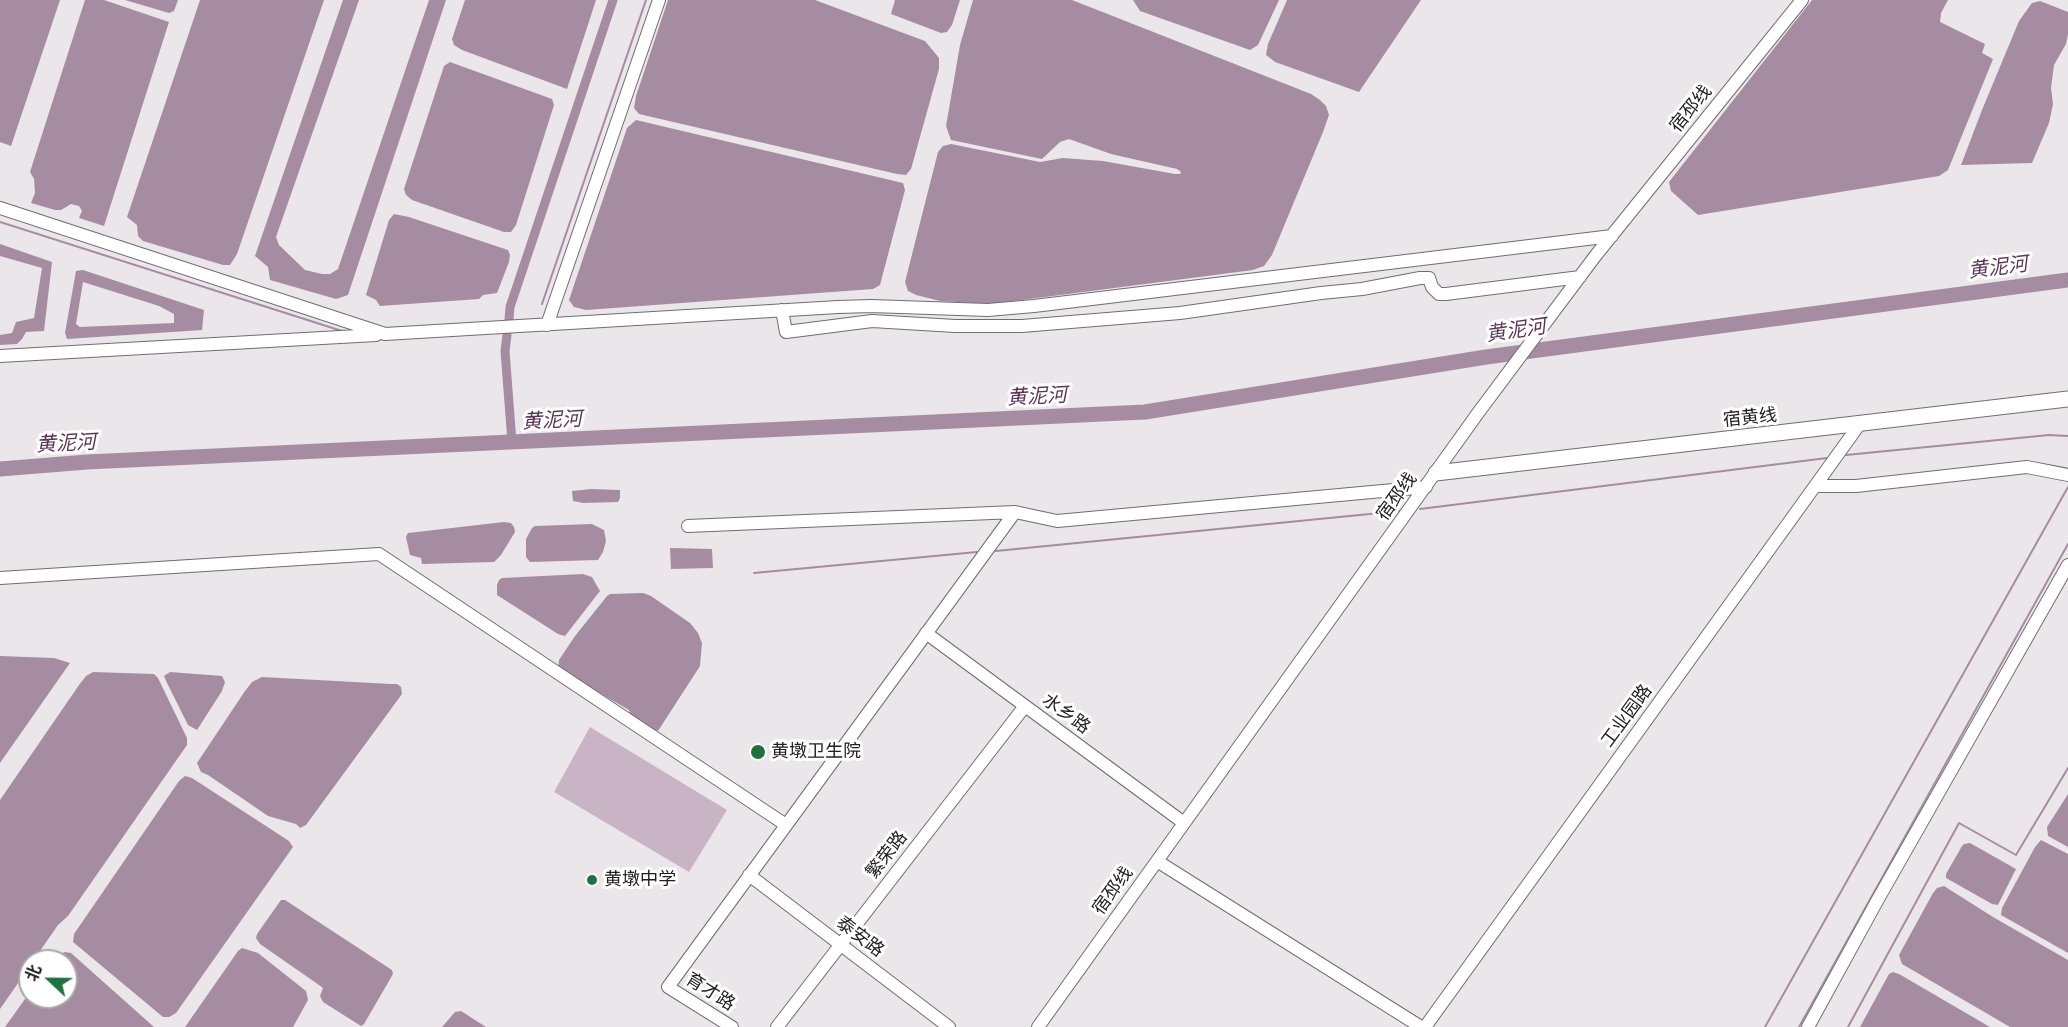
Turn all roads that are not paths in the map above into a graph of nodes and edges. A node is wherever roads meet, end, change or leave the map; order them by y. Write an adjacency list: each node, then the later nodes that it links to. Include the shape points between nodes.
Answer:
1 (659, 0): 9 (street)
2 (1802, 0): 4 (street, 宿邳线)
3 (0, 208): 10 (street)
4 (1612, 236): 5 (street, 宿邳线); 6 (street, via 1034,306 988,310)
5 (1580, 277): 8 (street, via 1446,294 1439,294 1429,278 1420,278 1180,313 1023,326); 14 (street, 宿邳线)
6 (871, 306): 7 (street); 8 (street)
7 (782, 310): 8 (street, via 786,332); 9 (street)
8 (872, 321)
9 (547, 325): 10 (street)
10 (385, 334): 11 (street)
11 (0, 356)
12 (2068, 399): 13 (main road, 宿黄线)
13 (1859, 425): 14 (main road, 宿黄线); 16 (street, 工业园路)
14 (1436, 473): 17 (street, 宿邳线)
15 (2068, 475): 16 (street, via 2027,467 1856,486)
16 (1815, 486): 33 (street, 工业园路)
17 (1426, 487): 18 (street, via 1057,521); 24 (street, 宿邳线)
18 (1015, 512): 19 (street); 22 (street)
19 (688, 526)
20 (2068, 565): 34 (street)
21 (0, 578): 25 (street, via 379,554)
22 (926, 633): 23 (street, 水乡路); 25 (street)
23 (1025, 706): 24 (street, 水乡路); 28 (street, 繁荣路)
24 (1184, 823): 26 (street, 宿邳线)
25 (786, 825): 27 (street)
26 (1157, 861): 32 (street, 宿邳线); 33 (street)
27 (749, 875): 28 (street, 泰安路); 29 (street, 育才路, via 668,987)
28 (841, 945): 30 (street, 繁荣路); 31 (street, 泰安路)
29 (732, 1027)
30 (777, 1027)
31 (949, 1027)
32 (1038, 1027)
33 (1423, 1027)
34 (1808, 1027)

